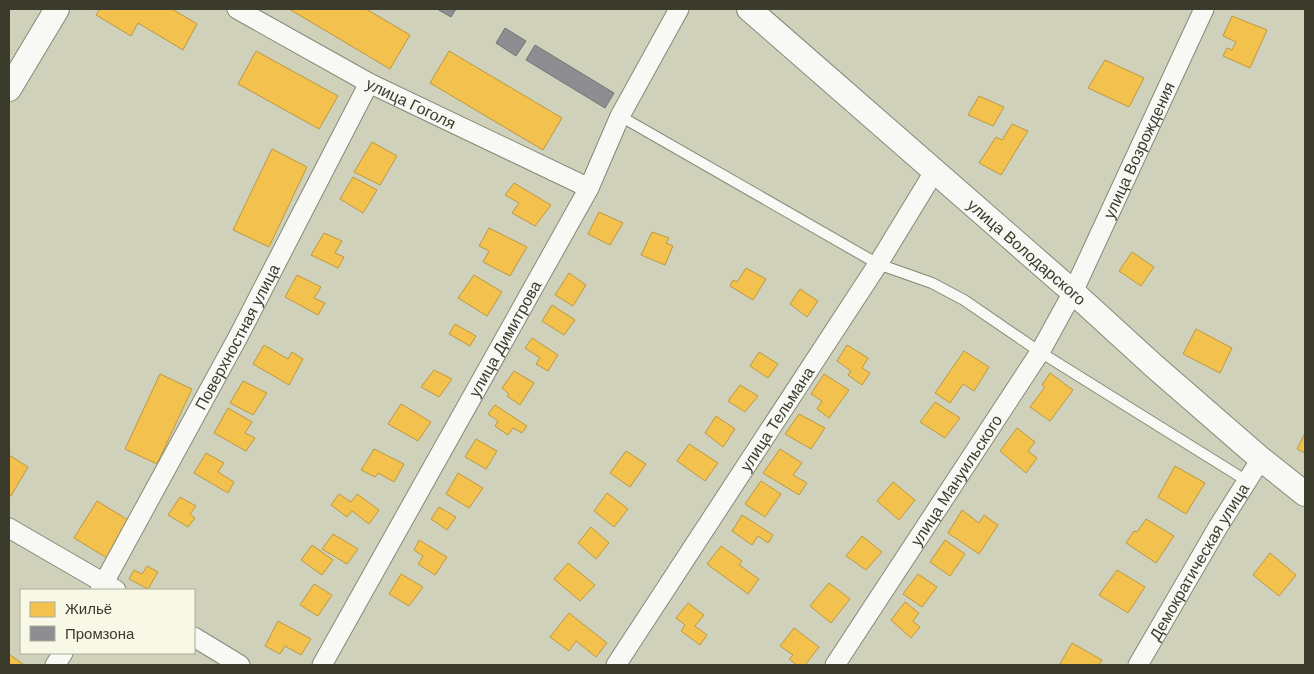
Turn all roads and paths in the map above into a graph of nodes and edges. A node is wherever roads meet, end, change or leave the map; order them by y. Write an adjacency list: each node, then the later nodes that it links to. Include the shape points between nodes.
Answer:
1 (58, 9): 7 (street)
2 (237, 9): 6 (street, улица Гоголя)
3 (679, 9): 8 (street, улица Димитрова)
4 (749, 9): 9 (street, улица Володарского)
5 (1204, 9): 12 (street, улица Возрождения)
6 (370, 83): 10 (street, улица Гоголя); 18 (street, Поверхностная улица)
7 (9, 89)
8 (620, 116): 10 (street, улица Димитрова); 11 (lane)
9 (934, 172): 11 (street, улица Тельмана); 12 (street, улица Володарского)
10 (589, 188): 23 (street, улица Димитрова)
11 (878, 264): 13 (lane, via 932,283 964,300); 24 (street, улица Тельмана)
12 (1073, 292): 13 (street, улица Мануильского); 14 (street, улица Володарского)
13 (1040, 352): 15 (lane); 25 (street, улица Мануильского)
14 (1261, 459): 15 (street, Демократическая улица); 16 (street, улица Володарского)
15 (1247, 481): 26 (street, Демократическая улица)
16 (1305, 494)
17 (9, 528): 18 (street)
18 (106, 588)
19 (195, 638): 22 (street)
20 (62, 654): 21 (street)
21 (55, 665)
22 (240, 665)
23 (322, 665)
24 (616, 665)
25 (835, 665)
26 (1138, 665)

